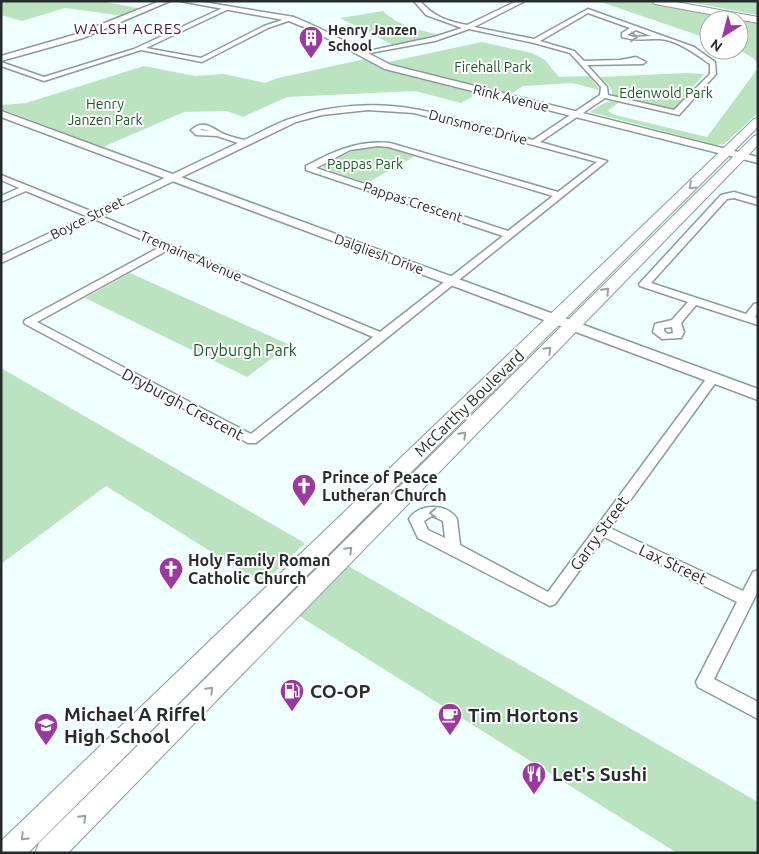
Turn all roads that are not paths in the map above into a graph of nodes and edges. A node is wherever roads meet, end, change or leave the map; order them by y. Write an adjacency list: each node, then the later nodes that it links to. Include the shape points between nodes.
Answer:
1 (168, 1): 16 (street, via 89,33)
2 (183, 1): 7 (street, Rink Avenue)
3 (417, 1): 10 (street, via 428,14)
4 (522, 1): 10 (street)
5 (655, 1): 8 (main road)
6 (674, 1): 8 (main road)
7 (226, 8): 9 (street, Rink Avenue); 14 (street)
8 (758, 18)
9 (291, 19): 14 (street, via 266,27 202,60); 15 (street, Rink Avenue, via 305,23)
10 (468, 27): 13 (street); 15 (street, via 434,39)
11 (635, 28): 12 (street); 12 (street, one-way to 12, via 624,36 634,39); 13 (street, via 588,11)
12 (660, 36): 20 (street, via 704,55 713,63 713,74 676,113)
13 (535, 40): 18 (street, via 572,52)
14 (139, 48): 19 (street, via 44,78)
15 (361, 54): 22 (street, Rink Avenue, via 388,67)
16 (1, 60)
17 (623, 62): 18 (street)
18 (582, 63): 20 (street, via 604,87)
19 (1, 64)
20 (604, 96): 22 (street)
21 (1, 114): 32 (street, Dalgliesh Drive)
22 (577, 114): 26 (street); 28 (street, Rink Avenue)
23 (758, 121): 28 (main road, McCarthy Boulevard)
24 (218, 134): 27 (street)
25 (758, 138): 29 (main road, McCarthy Boulevard)
26 (536, 142): 27 (street, Dunsmore Drive, via 430,114 388,109 304,116); 34 (street, Dunsmore Drive, via 603,160)
27 (244, 143): 32 (street, Dunsmore Drive)
28 (727, 152): 29 (street, Rink Avenue); 45 (main road, McCarthy Boulevard, one-way to 45)
29 (741, 155): 30 (street, Rink Avenue); 45 (main road, McCarthy Boulevard, one-way to 29)
30 (758, 160)
31 (1, 177): 33 (street, Tremaine Avenue)
32 (172, 178): 37 (street, Boyce Street); 41 (street, Dalgliesh Drive)
33 (27, 187): 35 (street); 37 (street, Tremaine Avenue)
34 (559, 195): 38 (street, Dunsmore Drive); 38 (street, Pappas Crescent, via 390,144 346,147 309,168)
35 (1, 199)
36 (758, 202): 42 (street, via 734,195 724,196 644,284)
37 (93, 215): 39 (street, Tremaine Avenue); 40 (street, Boyce Street)
38 (510, 234): 41 (street, Dunsmore Drive)
39 (168, 246): 47 (street, Tremaine Avenue); 47 (street, Dryburgh Crescent, via 29,322 252,440)
40 (1, 260)
41 (452, 281): 45 (street, Dalgliesh Drive); 47 (street, Dryburgh Crescent)
42 (694, 301): 44 (street); 46 (street)
43 (758, 306): 44 (street)
44 (753, 321)
45 (563, 323): 48 (street, Dalgliesh Drive); 55 (main road, McCarthy Boulevard, one-way to 55); 56 (main road, McCarthy Boulevard, one-way to 45)
46 (676, 323)
47 (380, 336)
48 (712, 378): 49 (street, Dalgliesh Drive); 50 (street, Garry Street)
49 (758, 395)
50 (601, 530): 51 (street, Garry Street, via 550,600); 53 (street, Lax Street)
51 (454, 548)
52 (758, 576): 53 (street)
53 (746, 599): 54 (street, via 704,682)
54 (758, 711)
55 (8, 853)
56 (49, 853)

